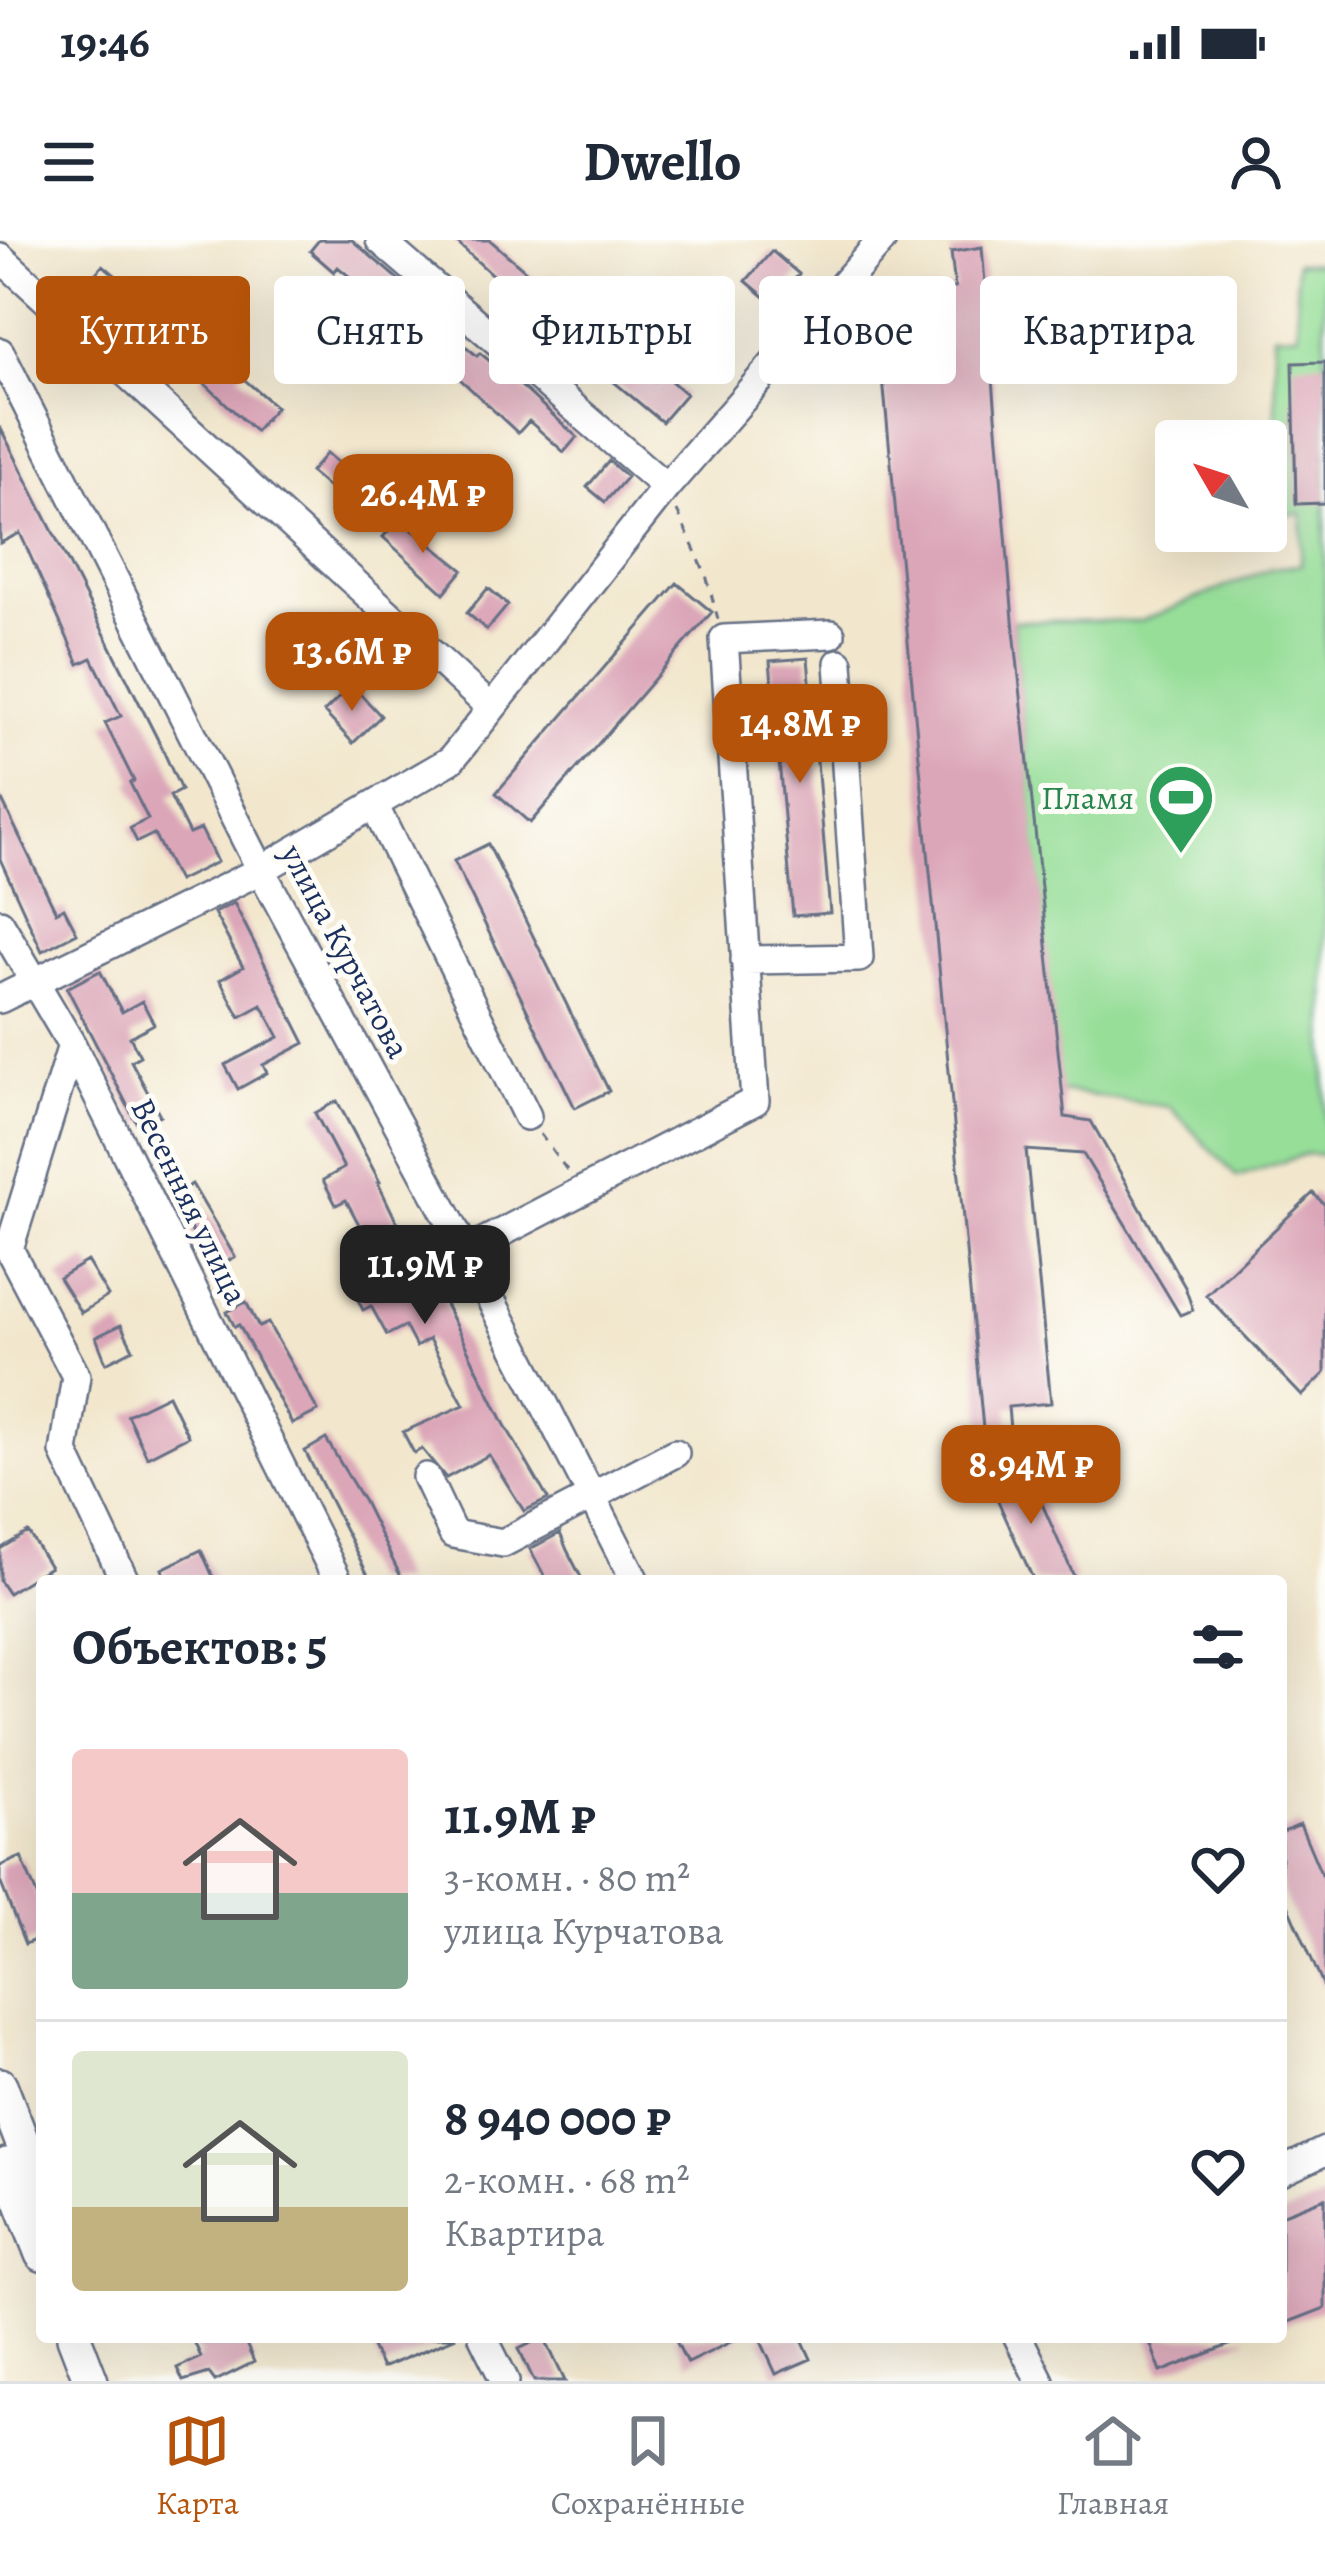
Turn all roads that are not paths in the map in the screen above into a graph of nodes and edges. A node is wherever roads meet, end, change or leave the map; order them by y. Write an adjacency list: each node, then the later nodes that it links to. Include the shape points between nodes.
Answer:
1 (380, 240): 5 (street)
2 (882, 240): 5 (street)
3 (0, 257): 8 (street)
4 (0, 352): 10 (street, улица Курчатова)
5 (666, 487): 8 (street)
6 (832, 634): 12 (street, via 724,640)
7 (839, 663): 12 (street, via 859,958)
8 (491, 708): 9 (street, via 451,760)
9 (374, 805): 10 (street); 16 (street)
10 (261, 870): 13 (street); 17 (street, улица Курчатова)
11 (0, 922): 13 (street, Весенняя улица)
12 (746, 960): 17 (street, via 755,1101)
13 (34, 983): 14 (street); 15 (street, Весенняя улица)
14 (0, 999)
15 (72, 1045): 21 (street, via 10,1249 76,1376 64,1452); 22 (street, Весенняя улица)
16 (526, 1116)
17 (466, 1251): 20 (street, улица Курчатова)
18 (675, 1453): 20 (street)
19 (426, 1477): 20 (street, via 453,1534 503,1543)
20 (591, 1499): 23 (street, улица Курчатова)
21 (122, 1575)
22 (335, 1575)
23 (632, 1575)
24 (0, 2085): 28 (main road)
25 (0, 2146): 29 (main road)
26 (1325, 2151): 27 (street)
27 (1287, 2169)
28 (36, 2178)
29 (36, 2239)
30 (76, 2343): 34 (main road)
31 (100, 2343): 35 (main road)
32 (486, 2343): 36 (street)
33 (1021, 2343): 37 (street)
34 (92, 2381)
35 (114, 2381)
36 (505, 2381)
37 (1040, 2381)

